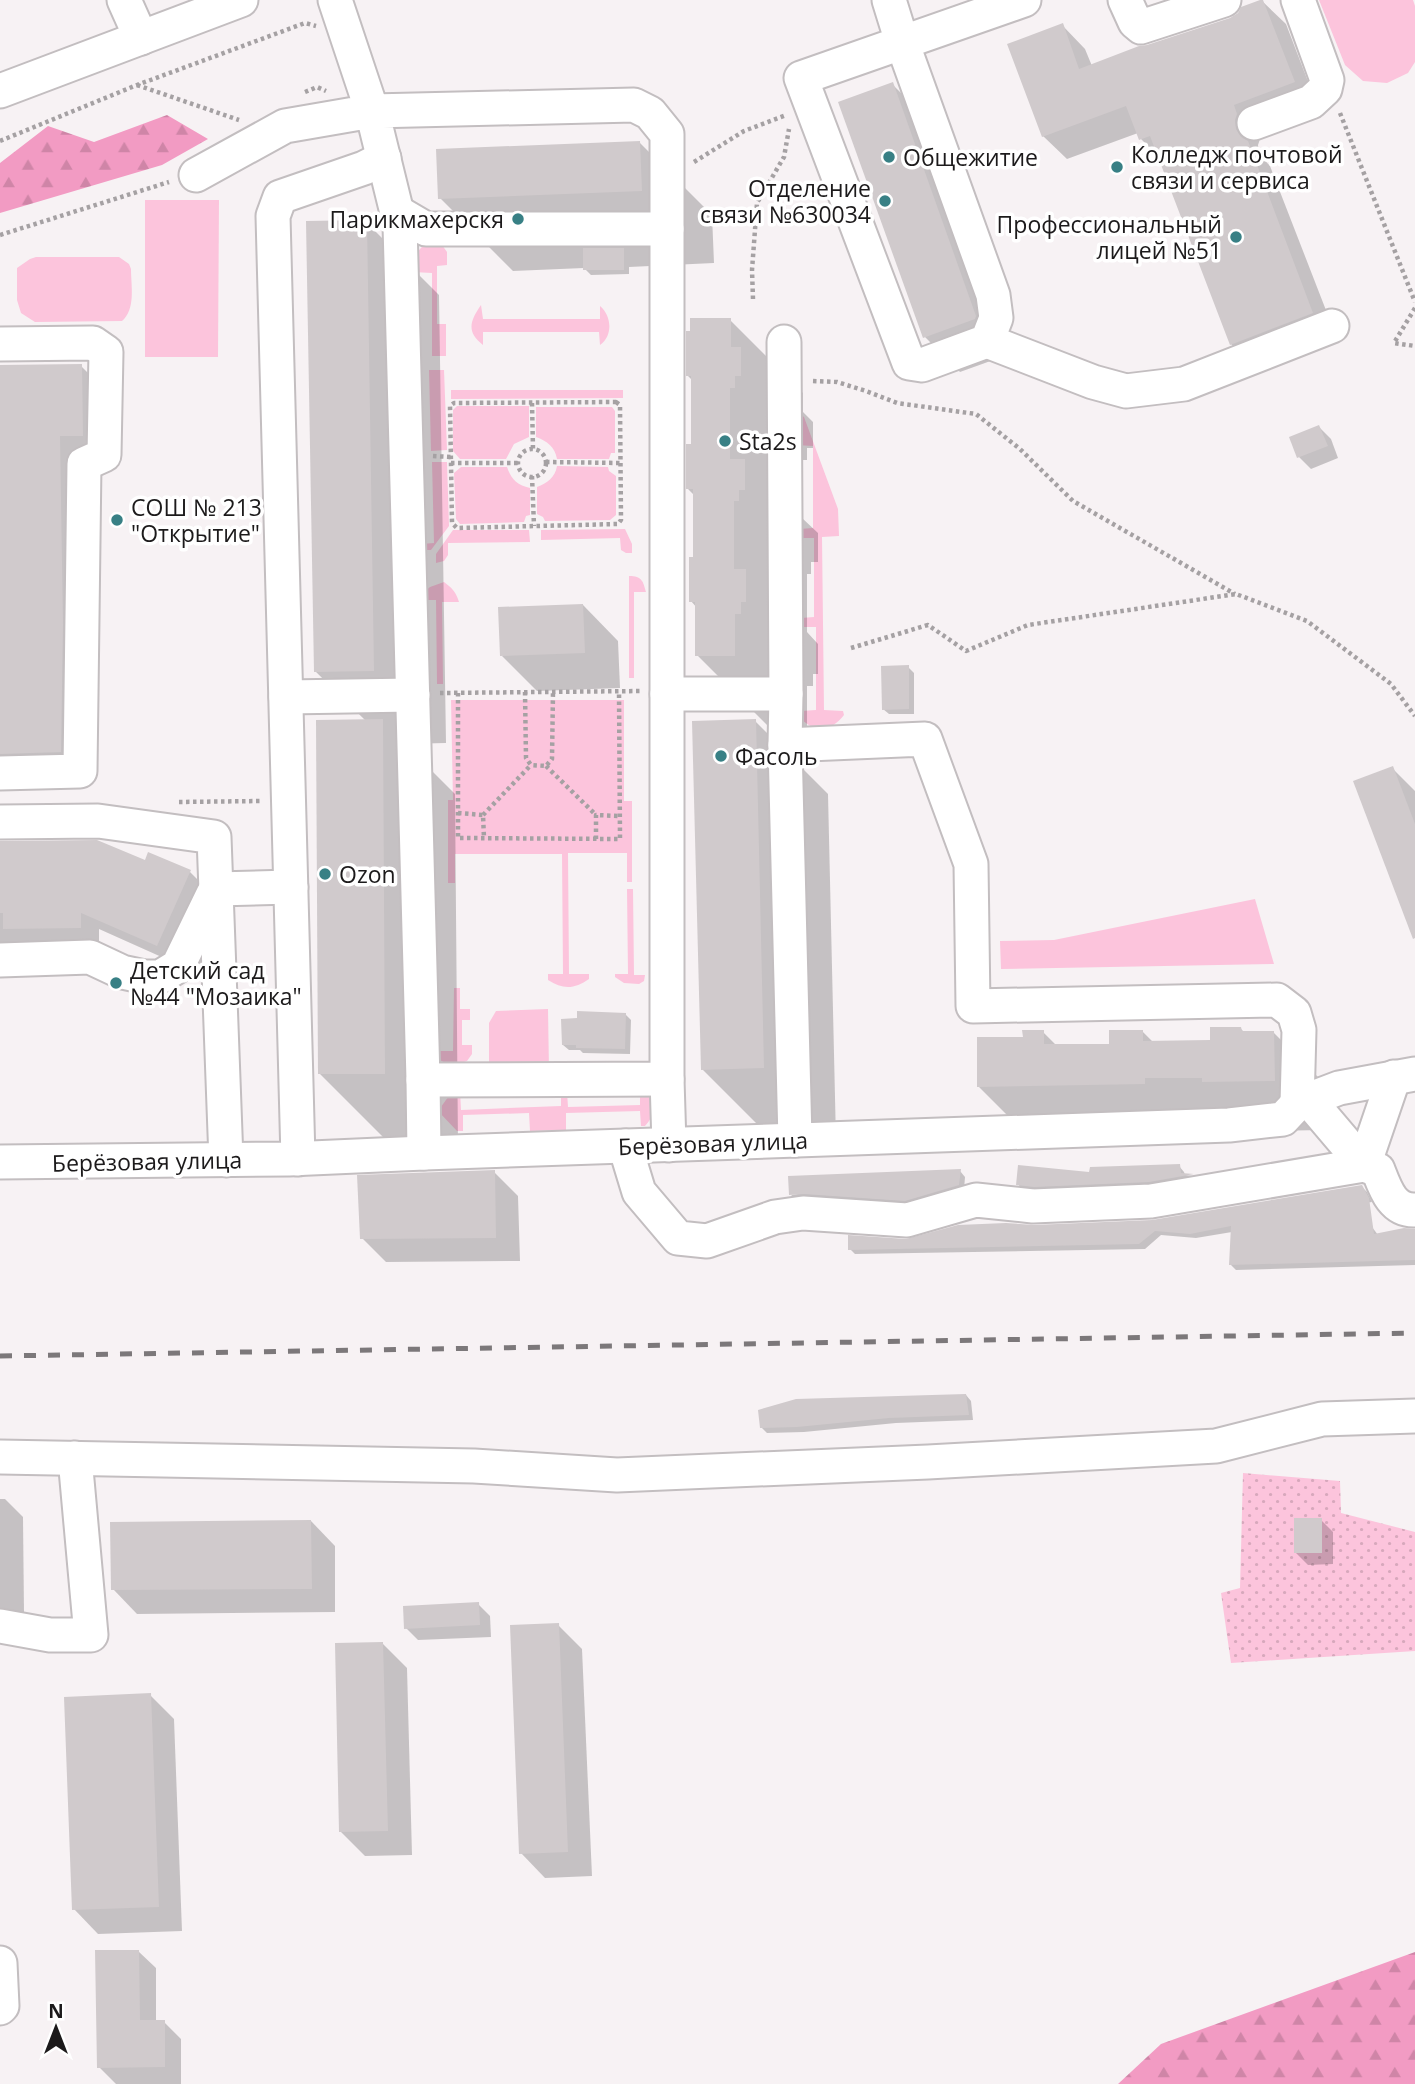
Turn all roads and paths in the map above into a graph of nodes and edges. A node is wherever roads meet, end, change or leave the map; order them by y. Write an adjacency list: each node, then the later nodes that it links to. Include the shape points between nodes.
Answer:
1 (124, 0): 9 (street)
2 (241, 0): 9 (street)
3 (889, 0): 10 (street)
4 (1024, 0): 10 (street)
5 (1125, 0): 6 (street, via 1142,27)
6 (1224, 0)
7 (1298, 0): 11 (street)
8 (327, 14): 12 (path); 16 (street)
9 (141, 38): 13 (street)
10 (902, 42): 30 (street, via 993,295 996,318); 30 (street, via 801,78 908,363 922,365)
11 (1327, 80): 18 (street, via 1325,89 1311,102); 27 (path)
12 (137, 85): 17 (path, via 239,120); 19 (path)
13 (0, 91)
14 (328, 92): 15 (path, via 317,87)
15 (295, 96)
16 (372, 111): 21 (street); 22 (street, via 285,126); 24 (street, via 634,105 650,113 667,134)
17 (250, 115)
18 (1254, 123)
19 (0, 141)
20 (723, 143): 26 (path, via 791,113 784,157 757,203)
21 (384, 158): 23 (street); 52 (street, via 280,197 273,216)
22 (195, 175): 25 (path)
23 (397, 212): 24 (street, via 426,229); 50 (street)
24 (667, 229): 48 (street)
25 (0, 236)
26 (753, 299)
27 (1415, 302)
28 (1415, 308): 33 (path, via 1394,343)
29 (1332, 326): 30 (street, via 1184,384 1126,391)
30 (987, 341)
31 (784, 342): 51 (street)
32 (0, 344): 57 (street, via 93,343 106,352 104,455 84,464 80,771)
33 (1415, 346)
34 (811, 381): 43 (path, via 836,382 897,403 976,414 1073,501)
35 (532, 402): 36 (path); 38 (path, via 454,402 450,406); 40 (path, via 616,402 620,405)
36 (533, 449): 37 (path, via 540,451); 39 (path, via 522,454)
37 (546, 462): 40 (path); 41 (path, via 543,471)
38 (451, 463): 39 (path); 42 (path, via 452,523 457,527)
39 (519, 463): 41 (path, via 522,471)
40 (621, 463): 42 (path, via 618,524)
41 (532, 476): 42 (path)
42 (534, 526)
43 (1236, 594): 44 (path, via 1028,625 966,651 928,625); 53 (path, via 1307,621 1391,684)
44 (851, 648)
45 (619, 691): 47 (path); 48 (path); 61 (path)
46 (525, 692): 47 (path); 49 (path); 55 (path, via 526,758)
47 (553, 692): 56 (path, via 552,759)
48 (667, 692): 51 (street); 69 (street)
49 (458, 693): 50 (path); 58 (path)
50 (413, 694): 52 (street); 70 (street)
51 (786, 694): 54 (street)
52 (286, 697): 65 (street)
53 (1415, 716)
54 (785, 745): 71 (street, via 911,753 925,739 971,864 973,1006 1277,1000 1294,1013 1299,1030); 72 (street)
55 (531, 765): 56 (path); 59 (path)
56 (546, 766): 60 (path)
57 (0, 773)
58 (458, 813): 59 (path); 63 (path, via 458,838)
59 (483, 815): 63 (path)
60 (596, 815): 61 (path); 64 (path)
61 (619, 816): 64 (path, via 620,839)
62 (0, 822): 66 (street, via 98,821 214,837)
63 (484, 838): 64 (path)
64 (596, 839)
65 (291, 887): 66 (street); 76 (street)
66 (216, 889): 67 (street, via 178,966 160,977 122,972 90,957); 77 (street)
67 (0, 960)
68 (1404, 1076): 71 (street, Берёзовая улица, via 1339,1088); 79 (street)
69 (667, 1079): 70 (street); 73 (street)
70 (423, 1080): 75 (street)
71 (1303, 1102): 72 (street, Берёзовая улица, via 1283,1119 1229,1125); 79 (street)
72 (794, 1140): 73 (street, Берёзовая улица)
73 (669, 1145): 74 (street, Берёзовая улица)
74 (625, 1146): 75 (street, Берёзовая улица); 79 (street, via 639,1192 678,1238 707,1241 775,1217 803,1213 907,1220 976,1200 1033,1206 1151,1201)
75 (424, 1153): 76 (street, Берёзовая улица)
76 (298, 1159): 77 (street, Берёзовая улица)
77 (226, 1160): 78 (street, Берёзовая улица)
78 (0, 1162)
79 (1364, 1166): 80 (street, via 1378,1170 1390,1198 1406,1210)
80 (1415, 1210)
81 (1415, 1416): 83 (street, via 1322,1419 1216,1446 617,1475 474,1466)
82 (0, 1457): 83 (street)
83 (75, 1458): 84 (street, via 91,1635 50,1635)
84 (0, 1626)
85 (0, 1963): 86 (street)
86 (0, 2008)

